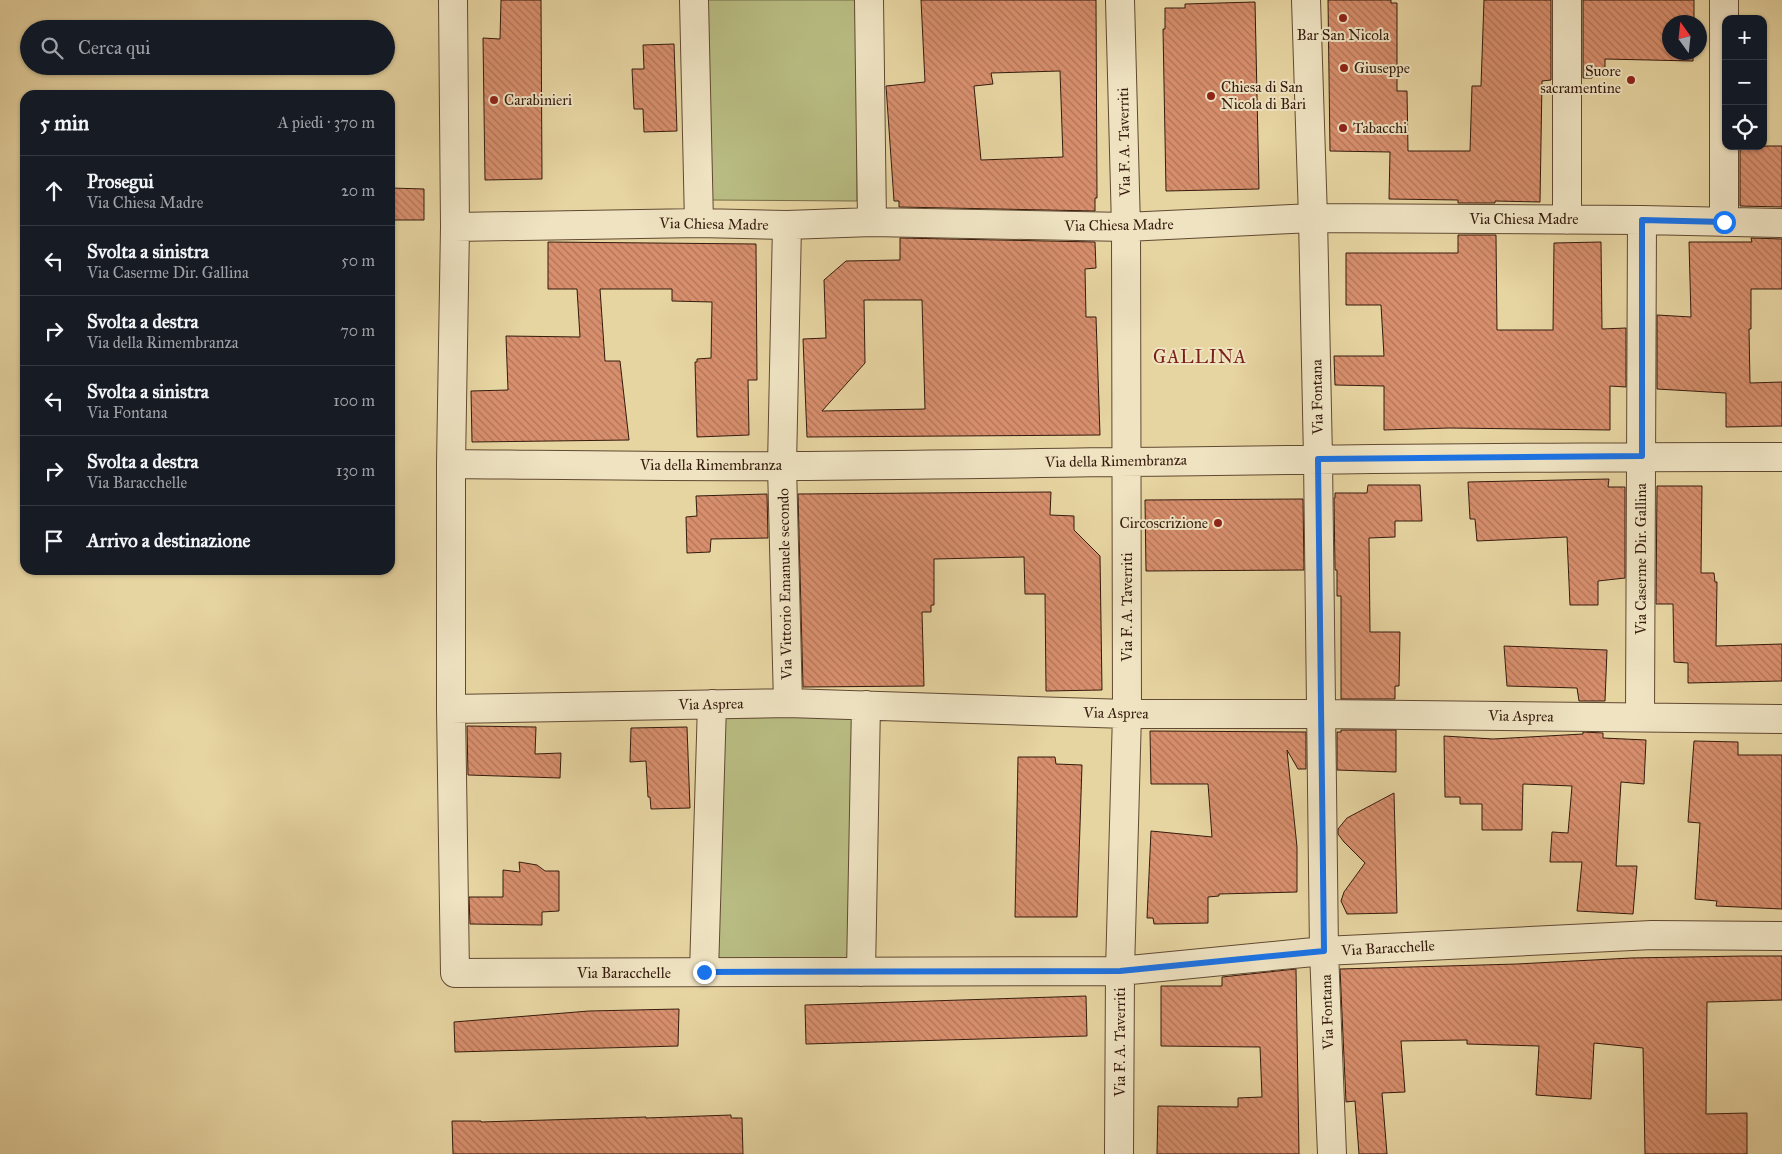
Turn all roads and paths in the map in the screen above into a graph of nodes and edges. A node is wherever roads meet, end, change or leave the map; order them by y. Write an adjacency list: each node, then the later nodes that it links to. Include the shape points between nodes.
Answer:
1 (453, 0): 17 (street)
2 (694, 0): 13 (street)
3 (869, 0): 11 (street)
4 (1120, 0): 16 (street, Via F. A. Taverriti)
5 (1306, 0): 8 (street, Via Fontana)
6 (1566, 0): 9 (street)
7 (1724, 0): 12 (street)
8 (1313, 218): 9 (street, Via Chiesa Madre); 16 (street, Via Chiesa Madre); 20 (street, Via Fontana)
9 (1567, 220): 10 (street, Via Chiesa Madre)
10 (1642, 220): 12 (street, Via Chiesa Madre); 18 (street, Via Caserme Dir. Gallina)
11 (872, 222): 15 (street, Via Chiesa Madre); 16 (street, Via Chiesa Madre)
12 (1724, 222): 14 (street, Via Chiesa Madre)
13 (699, 223): 15 (street, Via Chiesa Madre); 17 (street, Via Chiesa Madre)
14 (1782, 223)
15 (787, 225): 23 (street, Via Vittorio Emanuele secondo)
16 (1126, 226): 21 (street, Via F. A. Taverriti)
17 (456, 227): 22 (street)
18 (1642, 456): 19 (street, Via della Rimembranza); 20 (street, Via della Rimembranza); 30 (street, Via Caserme Dir. Gallina)
19 (1782, 457)
20 (1318, 459): 21 (street, Via della Rimembranza); 29 (street, Via Fontana)
21 (1126, 461): 23 (street, Via della Rimembranza); 28 (street, Via F. A. Taverriti)
22 (451, 464): 23 (street, Via della Rimembranza); 27 (street)
23 (782, 466): 24 (street, Via Vittorio Emanuele secondo)
24 (788, 702): 25 (street, Via Asprea); 26 (street, Via Asprea)
25 (712, 704): 27 (street, Via Asprea); 35 (street)
26 (866, 705): 28 (street, Via Asprea); 36 (street)
27 (451, 708): 35 (street, Via Baracchelle, via 455,973)
28 (1127, 714): 29 (street, Via Asprea); 34 (street, Via F. A. Taverriti)
29 (1321, 714): 30 (street, Via Asprea); 33 (street, Via Fontana)
30 (1640, 717): 31 (street, Via Asprea)
31 (1782, 719)
32 (1782, 936): 33 (street, Via Baracchelle, via 1652,935)
33 (1324, 951): 34 (street, Via Baracchelle); 38 (street, Via Fontana)
34 (1120, 971): 36 (street, Via Baracchelle); 37 (street, Via F. A. Taverriti)
35 (704, 972): 36 (street, Via Baracchelle)
36 (861, 972)
37 (1119, 1154)
38 (1332, 1154)

